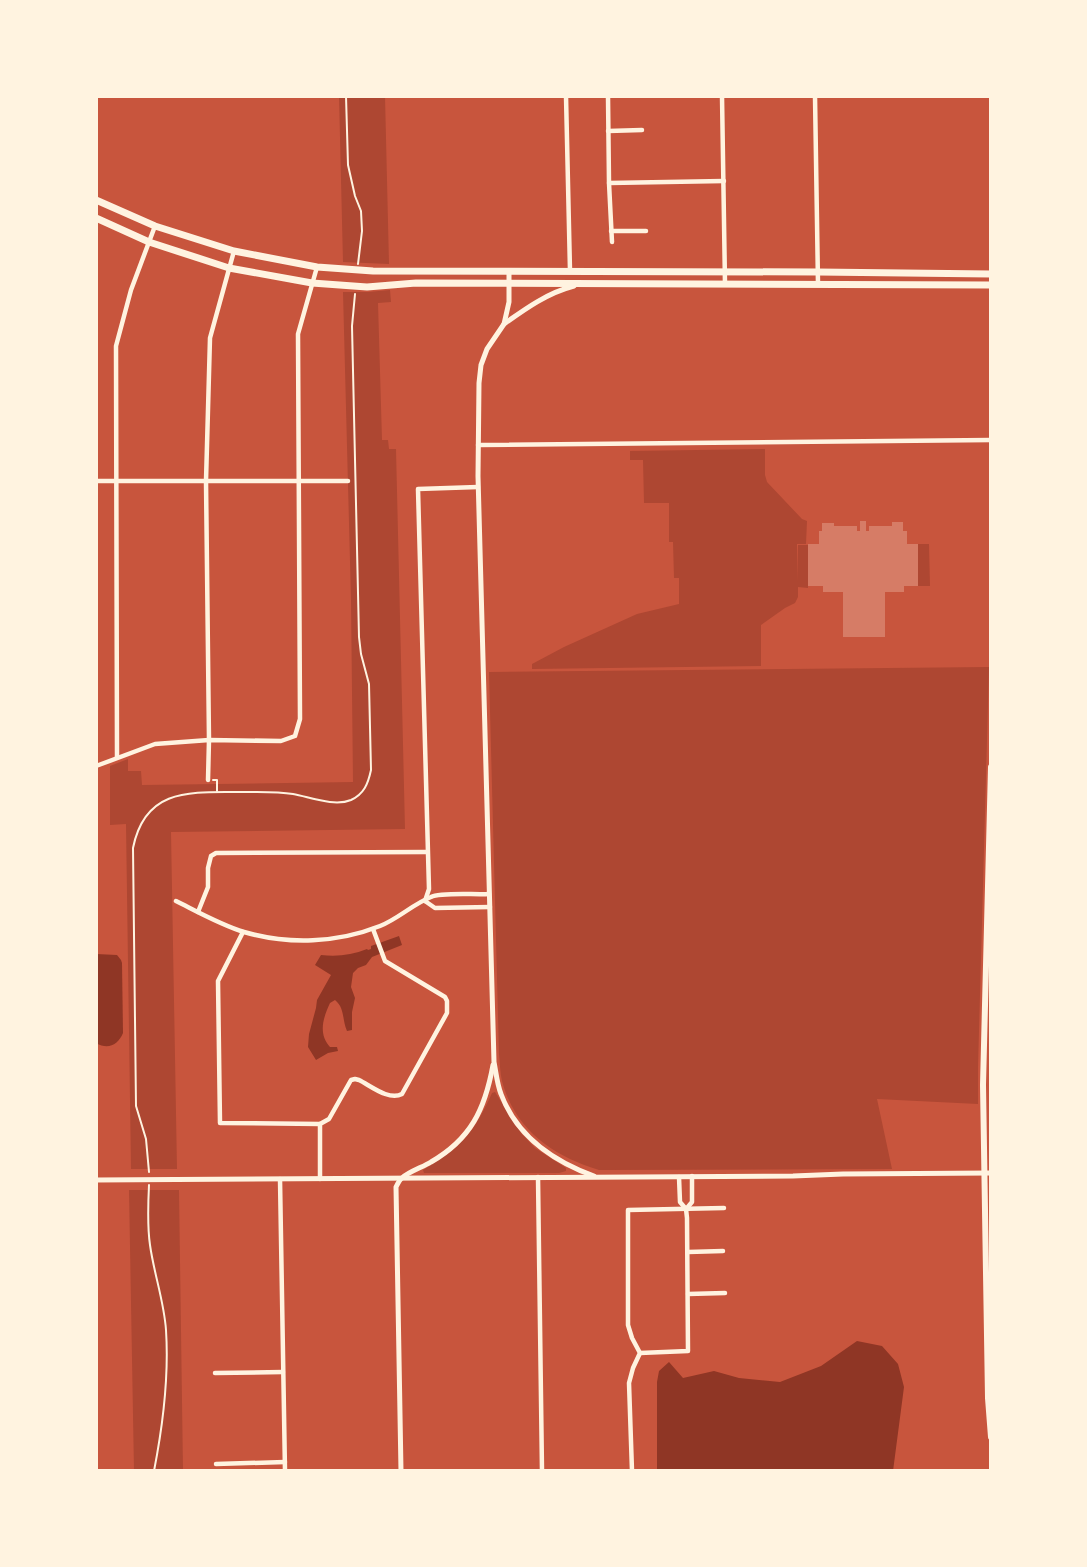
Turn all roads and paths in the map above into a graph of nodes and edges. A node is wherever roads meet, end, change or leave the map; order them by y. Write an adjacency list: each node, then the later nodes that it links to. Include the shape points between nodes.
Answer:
1 (346, 96): 18 (path, via 348,165 361,211)
2 (566, 96): 23 (street)
3 (608, 96): 7 (street)
4 (722, 96): 8 (street)
5 (815, 96): 25 (street)
6 (642, 130): 7 (street)
7 (608, 131): 9 (street)
8 (724, 181): 9 (street); 26 (street)
9 (609, 183): 13 (street)
10 (96, 200): 12 (main road)
11 (96, 218): 15 (main road)
12 (155, 226): 15 (street); 17 (main road)
13 (611, 231): 14 (street); 16 (street)
14 (646, 231)
15 (149, 242): 20 (main road); 42 (street, via 116,346)
16 (612, 242)
17 (234, 251): 19 (main road); 20 (street)
18 (358, 264)
19 (317, 267): 21 (main road); 33 (street)
20 (229, 268): 33 (main road); 43 (street, via 210,338)
21 (415, 271): 22 (main road); 29 (main road)
22 (509, 271): 23 (main road); 30 (street)
23 (570, 271): 24 (main road)
24 (631, 271): 26 (main road); 32 (main road)
25 (818, 271): 26 (main road); 27 (main road); 35 (street)
26 (726, 272): 34 (street)
27 (902, 273): 28 (main road); 36 (main road)
28 (991, 274)
29 (416, 283): 30 (main road); 33 (main road, via 367,288)
30 (509, 283): 31 (main road); 38 (street)
31 (588, 283): 32 (main road); 38 (street, via 555,292)
32 (630, 283): 34 (main road)
33 (312, 284): 45 (street, via 298,334)
34 (725, 284): 35 (main road)
35 (818, 285): 36 (main road)
36 (902, 285): 37 (main road)
37 (991, 285)
38 (504, 324): 40 (street, via 481,365)
39 (991, 440): 40 (street)
40 (478, 445): 46 (street)
41 (96, 481): 42 (street)
42 (117, 481): 43 (street); 48 (street)
43 (206, 481): 45 (street); 47 (street)
44 (348, 481): 45 (street)
45 (299, 482): 47 (street, via 300,719 295,736 281,741)
46 (478, 487): 53 (street, via 418,489); 55 (street)
47 (209, 740): 48 (street, via 155,744); 51 (street)
48 (117, 757): 49 (street)
49 (96, 766)
50 (991, 767): 54 (main road)
51 (208, 780): 52 (path, via 218,780)
52 (218, 792)
53 (427, 852): 57 (street, via 429,889); 59 (street, via 216,853 211,856 208,887)
54 (989, 876): 64 (main road, via 983,1045)
55 (489, 894): 57 (street, via 433,895); 58 (street)
56 (176, 901): 59 (street)
57 (425, 901): 58 (street, via 435,908); 60 (street)
58 (490, 906): 62 (street)
59 (198, 912): 61 (street)
60 (373, 929): 61 (street, via 313,941); 63 (street, via 385,961 445,997 447,1013 402,1094 390,1096 351,1080 329,1119)
61 (243, 932): 63 (street, via 218,981 220,1124)
62 (494, 1062): 65 (street, via 500,1091 520,1129 552,1157); 69 (street, via 489,1090 470,1128 441,1156)
63 (320, 1124): 71 (street)
64 (987, 1173): 66 (street); 78 (main road)
65 (594, 1176): 67 (street); 68 (street)
66 (692, 1176): 68 (street); 75 (street, via 692,1202)
67 (538, 1177): 69 (street); 91 (street)
68 (679, 1177): 75 (street, via 680,1202)
69 (401, 1178): 71 (street); 90 (street, via 396,1187)
70 (280, 1179): 71 (street); 72 (street); 82 (street)
71 (320, 1179)
72 (96, 1180)
73 (149, 1183): 88 (path, via 150,1248 163,1301 167,1352)
74 (724, 1208): 75 (street)
75 (686, 1209): 77 (street); 81 (street, via 628,1210 628,1325)
76 (723, 1251): 77 (street)
77 (688, 1252): 80 (street)
78 (988, 1289): 84 (main road)
79 (725, 1293): 80 (street)
80 (688, 1294): 81 (street, via 688,1352)
81 (640, 1353): 92 (street, via 629,1382)
82 (283, 1372): 83 (street); 86 (street)
83 (215, 1373)
84 (989, 1398): 85 (main road)
85 (991, 1437)
86 (285, 1462): 87 (street); 89 (street)
87 (216, 1464)
88 (155, 1471)
89 (285, 1471)
90 (401, 1471)
91 (542, 1471)
92 (632, 1471)

